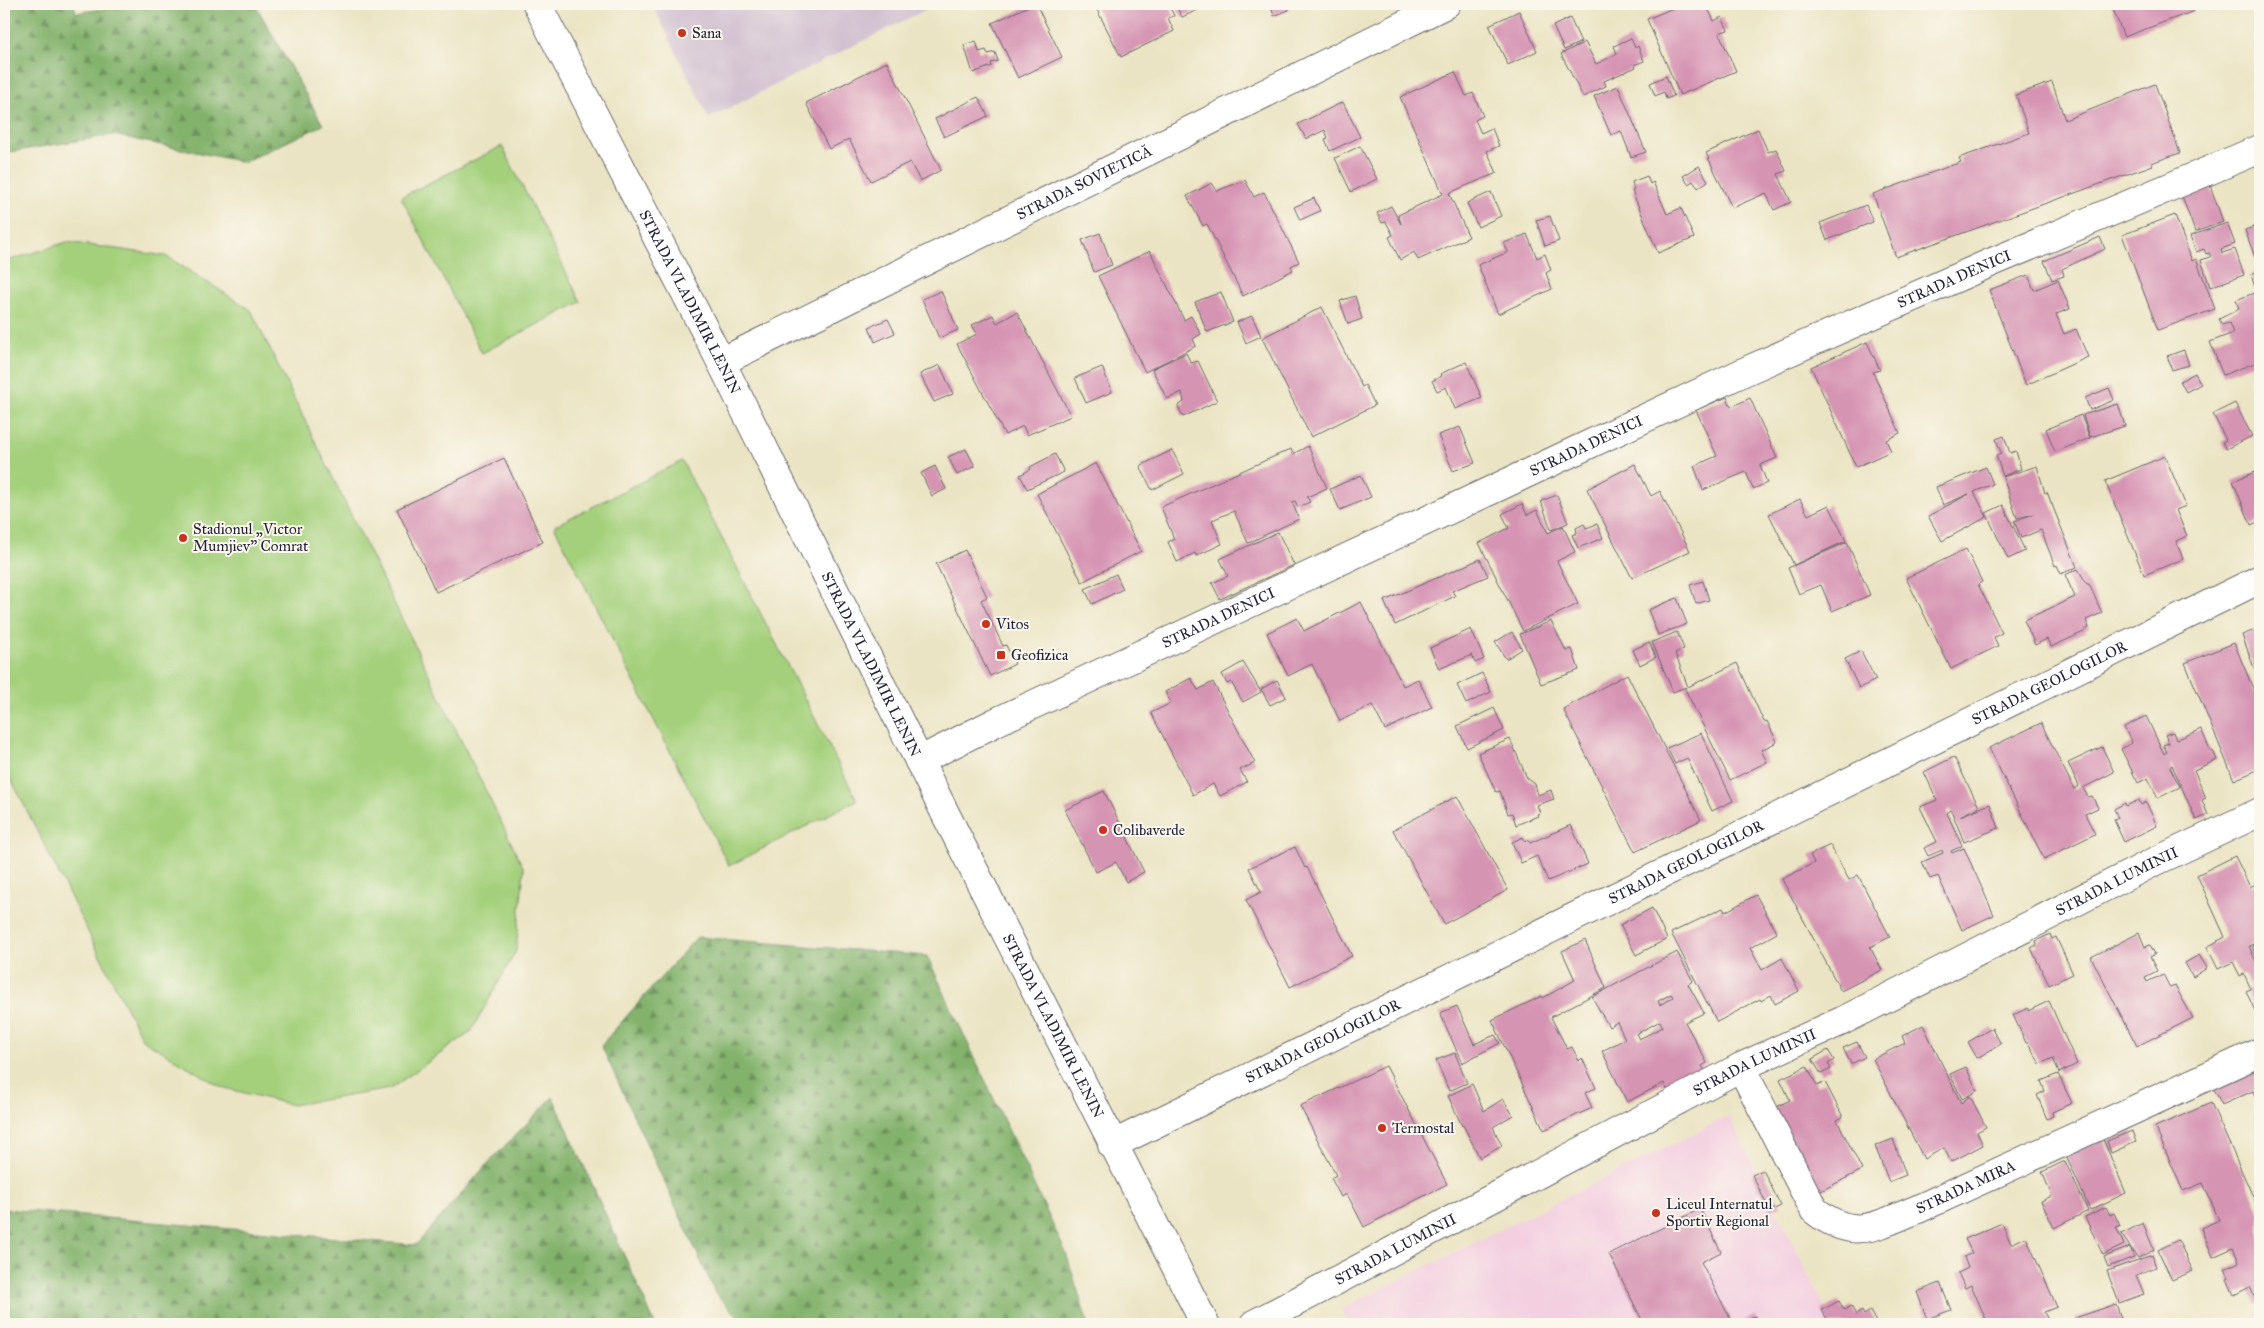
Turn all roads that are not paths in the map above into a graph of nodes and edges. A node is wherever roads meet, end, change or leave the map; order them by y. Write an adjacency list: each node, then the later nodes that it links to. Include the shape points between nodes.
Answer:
1 (537, 4): 4 (street, STRADA VLADIMIR LENIN)
2 (1446, 4): 4 (street, STRADA SOVIETICĂ)
3 (2260, 149): 6 (street, STRADA DENICI, via 1748,370)
4 (721, 362): 6 (street, STRADA VLADIMIR LENIN)
5 (2260, 578): 10 (street, STRADA GEOLOGILOR)
6 (919, 761): 10 (street, STRADA VLADIMIR LENIN)
7 (2260, 812): 9 (street, STRADA LUMINII, via 2150,864 1842,1021)
8 (2260, 1052): 9 (street, STRADA MIRA, via 1918,1209 1858,1229 1843,1228 1814,1210)
9 (1741, 1067): 12 (street, STRADA LUMINII)
10 (1112, 1145): 11 (street, STRADA VLADIMIR LENIN)
11 (1205, 1324)
12 (1254, 1324)

